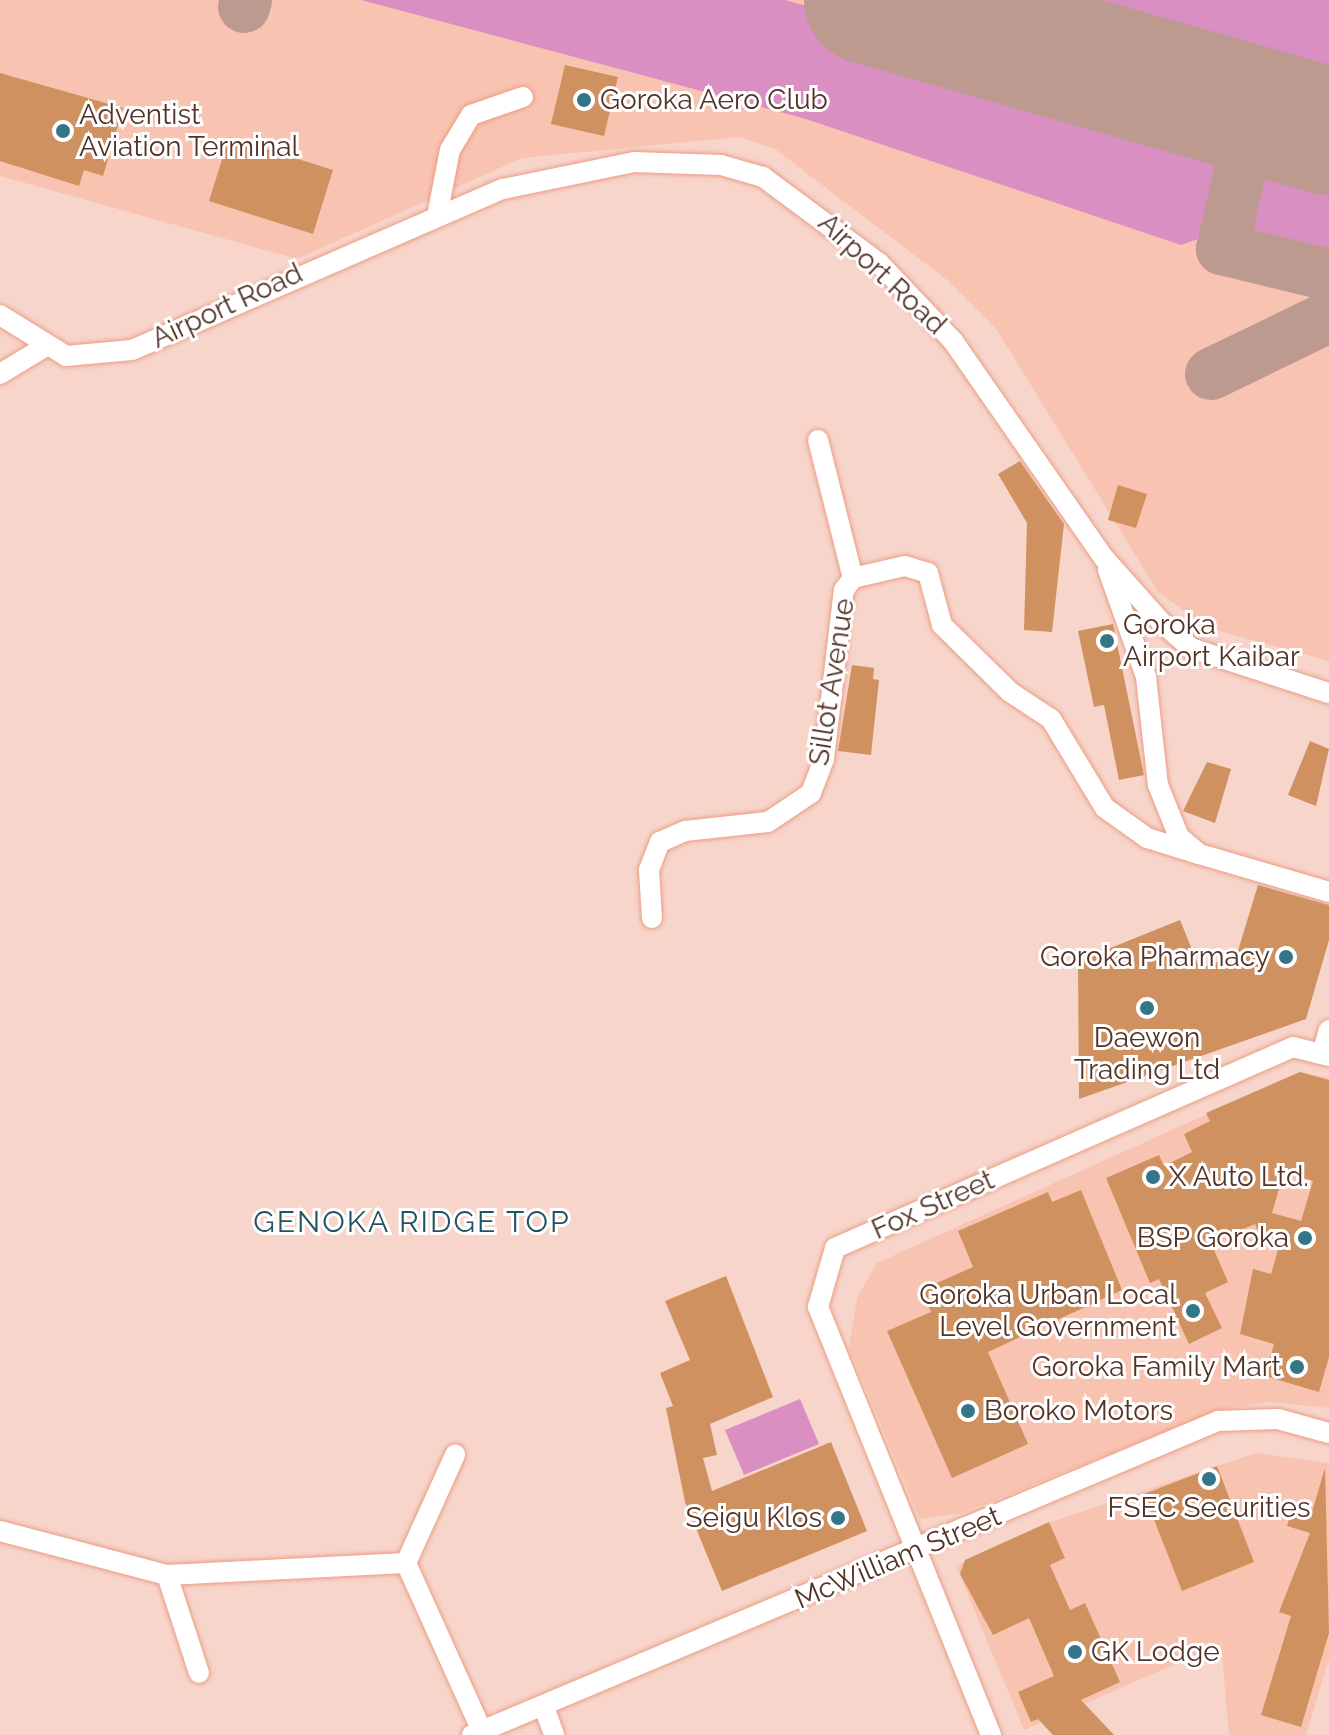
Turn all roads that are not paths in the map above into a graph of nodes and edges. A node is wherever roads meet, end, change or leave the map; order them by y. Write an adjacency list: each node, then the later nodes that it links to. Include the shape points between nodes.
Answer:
1 (523, 97): 2 (street, via 471,115 450,150)
2 (437, 216): 4 (street, Airport Road, via 132,350 66,356); 7 (street, Airport Road, via 567,170 634,162 709,163 763,177 842,231 953,341)
3 (0, 315): 4 (street, Airport Road)
4 (46, 346): 5 (street)
5 (3, 369)
6 (818, 440): 8 (street)
7 (1104, 558): 9 (street, Airport Road, via 1191,648); 10 (street, via 1146,677 1158,785 1179,837)
8 (853, 578): 10 (street, Sillot Avenue, via 905,566 928,573 942,625 1010,692 1051,719 1105,808 1147,838); 12 (street, Sillot Avenue, via 844,590 824,759 811,793 768,822 685,831 660,842 649,870)
9 (1329, 693)
10 (1199, 854): 11 (street)
11 (1329, 892)
12 (652, 918)
13 (1329, 1030): 14 (street)
14 (1325, 1055): 18 (street, Fox Street, via 1293,1047 835,1248 818,1307)
15 (1329, 1433): 18 (street, McWilliam Street, via 1278,1419 1218,1421)
16 (455, 1455): 19 (street)
17 (0, 1531): 20 (street)
18 (919, 1549): 22 (street, McWilliam Street); 25 (street)
19 (406, 1563): 20 (street); 23 (street)
20 (167, 1575): 21 (street)
21 (199, 1673)
22 (544, 1707): 23 (street, McWilliam Street); 24 (street)
23 (477, 1733)
24 (554, 1735)
25 (991, 1735)

